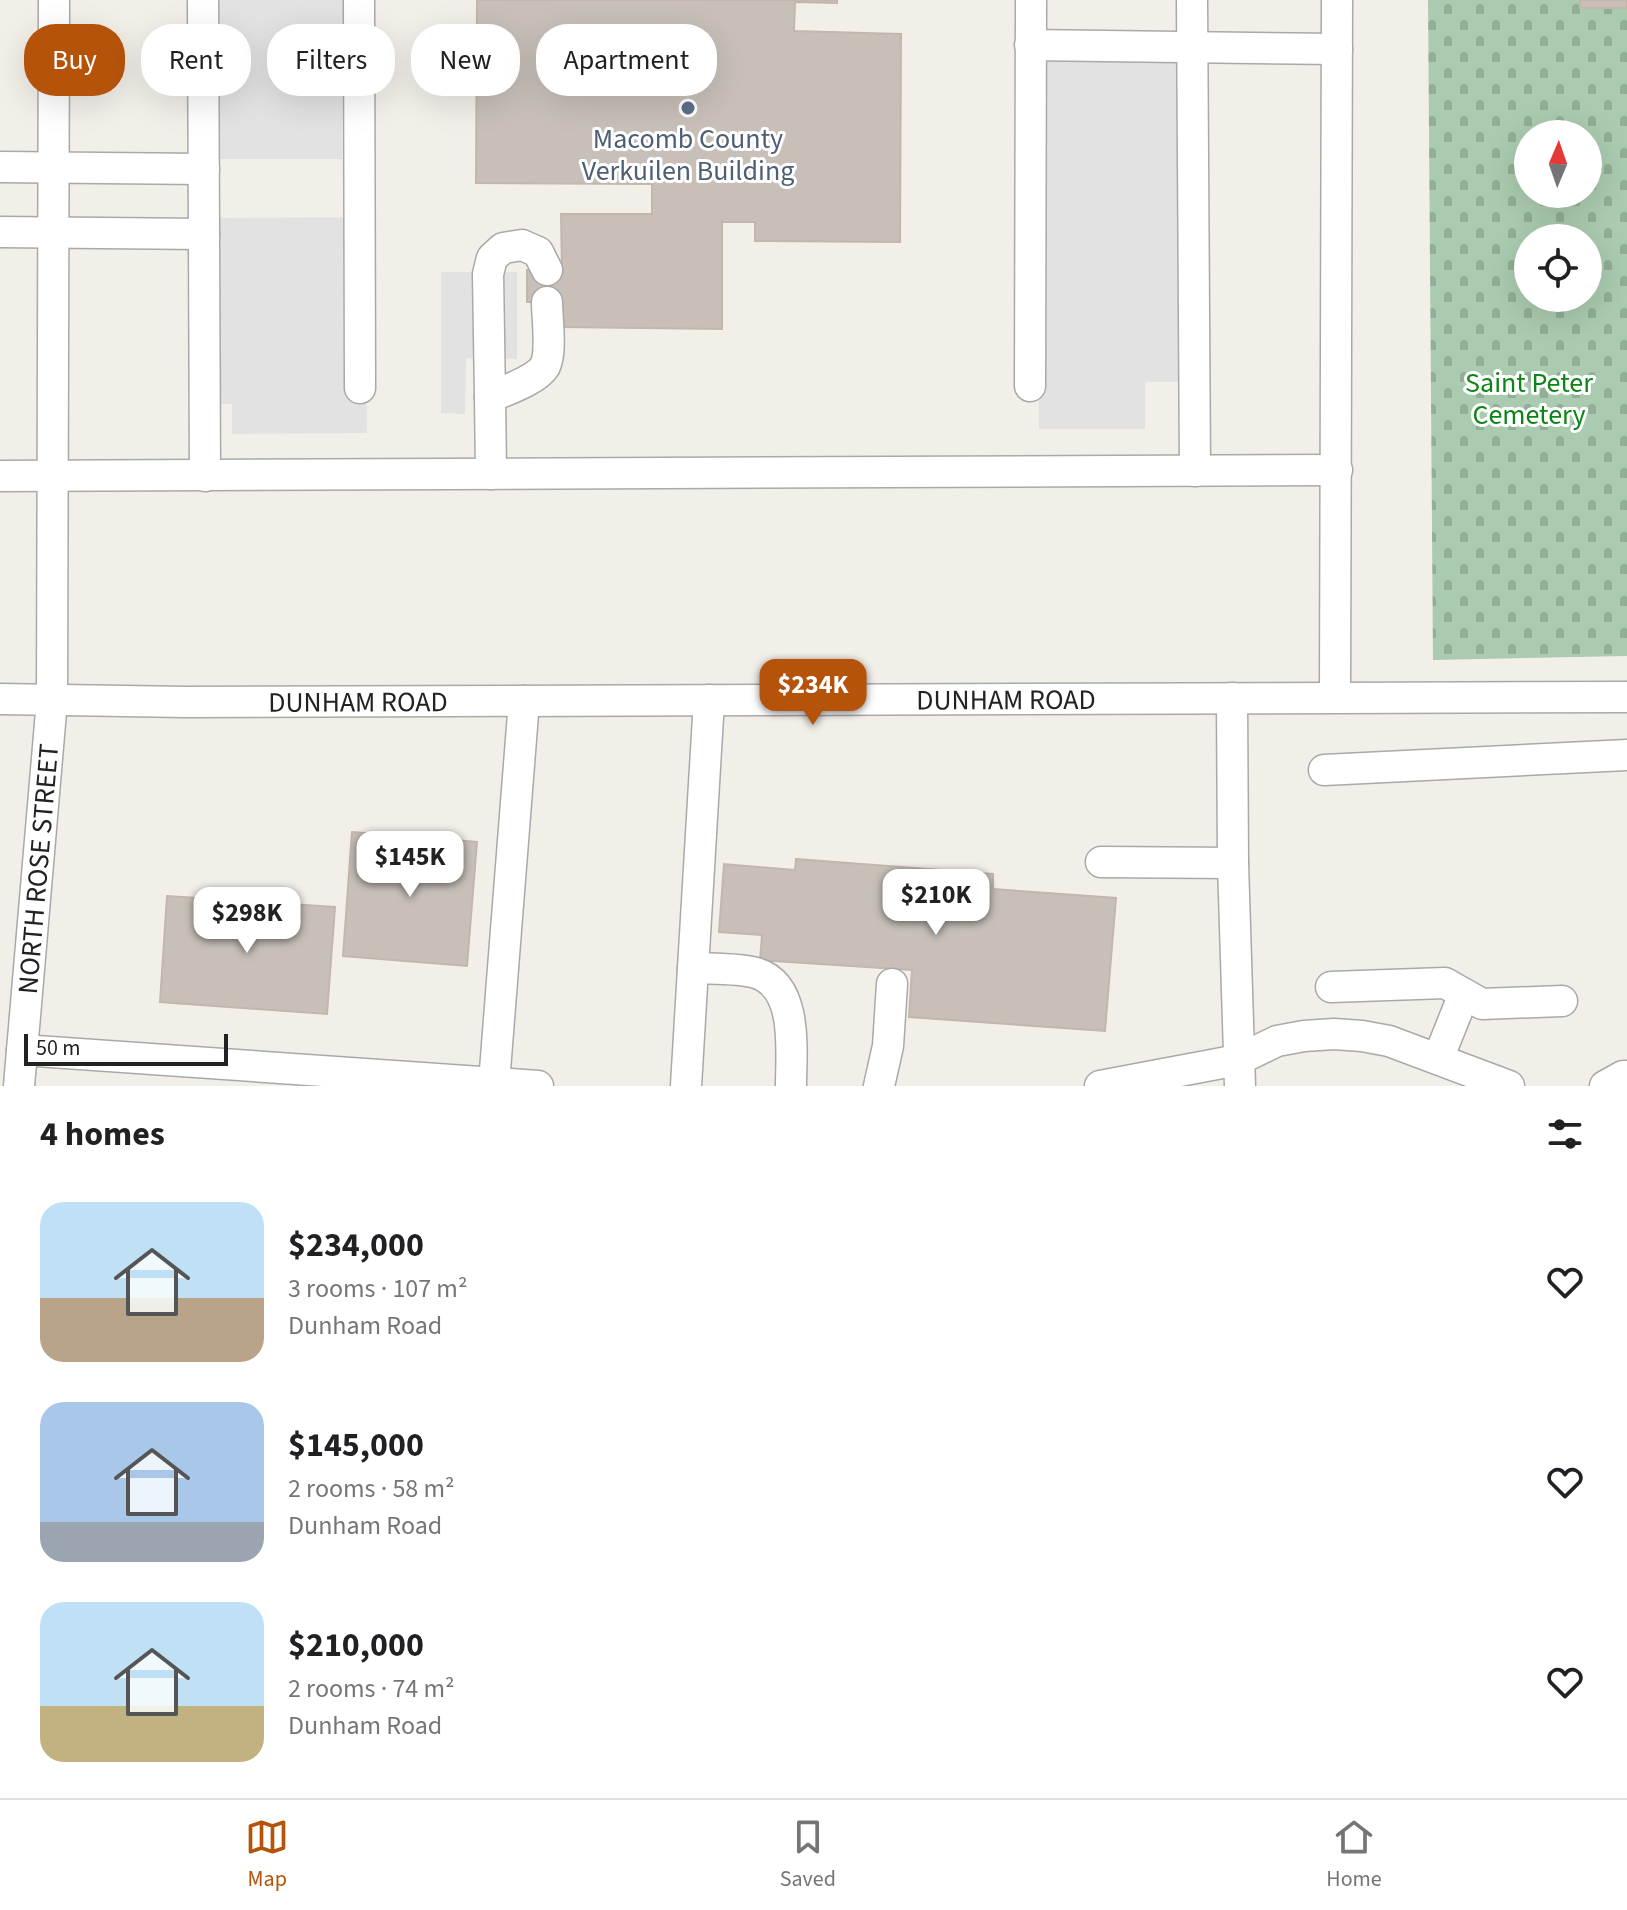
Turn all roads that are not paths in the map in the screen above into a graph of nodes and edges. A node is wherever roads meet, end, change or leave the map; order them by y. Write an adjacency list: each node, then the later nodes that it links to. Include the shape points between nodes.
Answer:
1 (54, 0): 11 (street, NORTH ROSE STREET)
2 (203, 0): 12 (street)
3 (359, 0): 19 (street)
4 (1031, 0): 7 (street)
5 (1192, 0): 8 (street)
6 (1337, 0): 9 (street)
7 (1030, 45): 8 (street); 18 (street)
8 (1192, 48): 9 (street); 22 (street)
9 (1337, 49): 21 (street)
10 (0, 167): 11 (street)
11 (53, 167): 12 (street); 14 (street, NORTH ROSE STREET)
12 (204, 169): 15 (street)
13 (0, 232): 14 (street)
14 (53, 233): 15 (street); 25 (street, NORTH ROSE STREET)
15 (204, 234): 26 (street)
16 (547, 270): 20 (street, via 538,252 522,245 503,248 492,258)
17 (547, 302): 20 (street, via 545,365 536,376)
18 (1030, 386)
19 (360, 388)
20 (490, 397): 23 (street)
21 (1337, 470): 22 (street); 27 (street)
22 (1195, 471): 23 (street)
23 (491, 474): 26 (street)
24 (0, 476): 25 (street)
25 (53, 476): 26 (street); 31 (street, NORTH ROSE STREET)
26 (205, 476)
27 (1335, 697): 28 (street, DUNHAM ROAD); 29 (street, DUNHAM ROAD)
28 (1627, 697)
29 (1232, 698): 32 (street, DUNHAM ROAD); 37 (street)
30 (0, 699): 31 (street, DUNHAM ROAD)
31 (52, 700): 33 (street, DUNHAM ROAD); 43 (street, NORTH ROSE STREET)
32 (709, 700): 33 (street, DUNHAM ROAD); 38 (street)
33 (524, 701): 50 (street)
34 (1627, 755): 35 (street)
35 (1324, 770)
36 (1101, 862): 37 (street)
37 (1233, 863): 45 (street)
38 (693, 968): 53 (street); 54 (street, via 755,972 771,979 789,1015)
39 (892, 984): 55 (street)
40 (1331, 987): 41 (street, via 1445,983)
41 (1464, 994): 42 (street, via 1482,1004); 44 (street)
42 (1562, 1001)
43 (22, 1050): 46 (street); 51 (street, NORTH ROSE STREET)
44 (1438, 1059): 45 (street, via 1362,1036 1304,1036 1277,1041); 48 (street)
45 (1239, 1073): 56 (street)
46 (191, 1074): 49 (street)
47 (1627, 1076): 58 (street)
48 (1480, 1080): 57 (street)
49 (449, 1083): 50 (street)
50 (494, 1083): 52 (street)
51 (19, 1086)
52 (538, 1086)
53 (686, 1086)
54 (791, 1086)
55 (879, 1086)
56 (1100, 1086)
57 (1509, 1086)
58 (1605, 1086)

